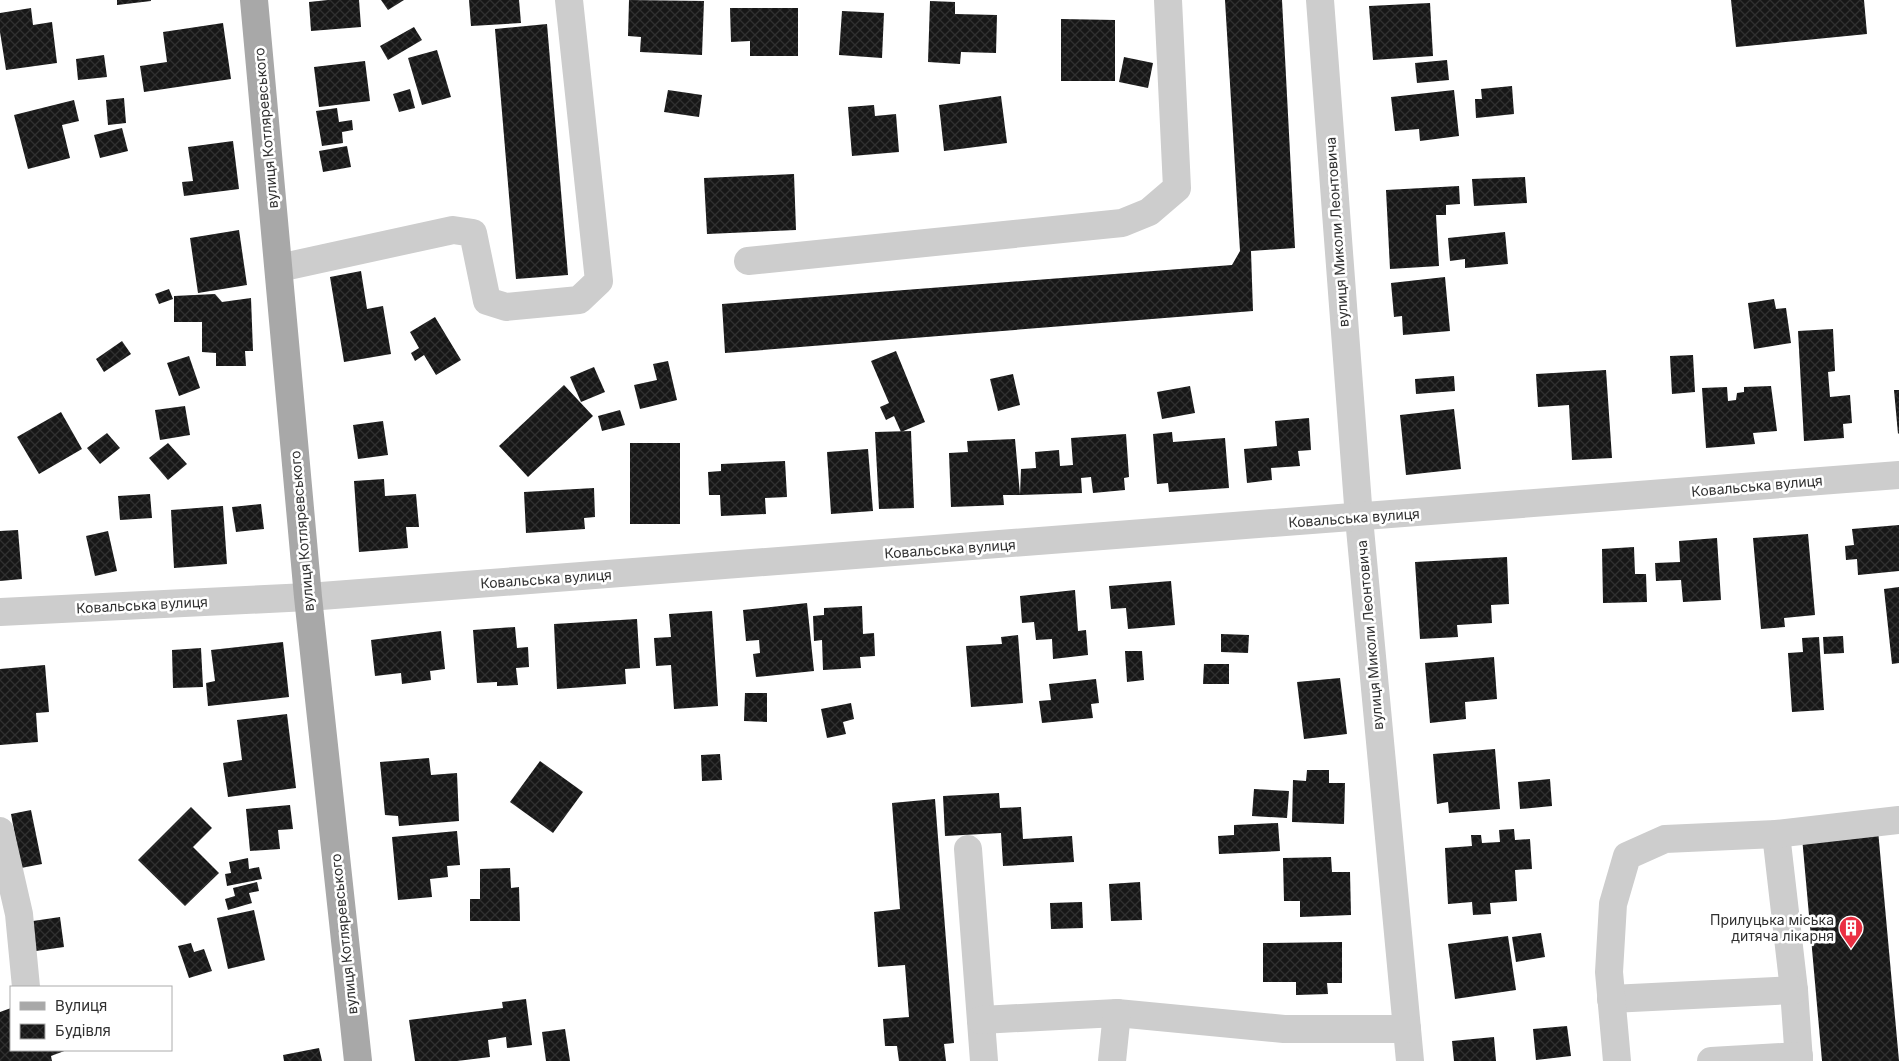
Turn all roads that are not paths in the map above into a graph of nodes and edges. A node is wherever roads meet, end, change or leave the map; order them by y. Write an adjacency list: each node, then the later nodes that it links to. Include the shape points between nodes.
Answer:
1 (254, 0): 6 (main road, вулиця Котляревського)
2 (568, 0): 6 (street, via 599,282 579,300 506,307 487,301 473,233 453,230)
3 (1168, 0): 5 (street, via 1177,188 1149,212 1122,222)
4 (1320, 0): 8 (street, вулиця Миколи Леонтовича)
5 (748, 261)
6 (279, 268): 9 (main road, вулиця Котляревського)
7 (1899, 475): 8 (street, Ковальська вулиця)
8 (1359, 518): 9 (street, Ковальська вулиця); 20 (street, вулиця Миколи Леонтовича)
9 (308, 597): 10 (street, Ковальська вулиця); 22 (main road, вулиця Котляревського)
10 (0, 612)
11 (1898, 828): 13 (street)
12 (0, 831): 15 (street, via 19,914)
13 (1776, 834): 16 (street); 17 (street, via 1665,839 1627,856 1613,904 1609,972)
14 (968, 849): 19 (street)
15 (26, 986)
16 (1794, 990): 17 (street); 21 (street)
17 (1612, 999): 26 (street)
18 (1117, 1013): 19 (street); 20 (street, via 1284,1029); 24 (street)
19 (981, 1020): 23 (street)
20 (1407, 1029): 25 (street, вулиця Миколи Леонтовича)
21 (1799, 1059): 27 (street)
22 (358, 1061)
23 (984, 1061)
24 (1112, 1061)
25 (1410, 1061)
26 (1617, 1061)
27 (1711, 1061)

